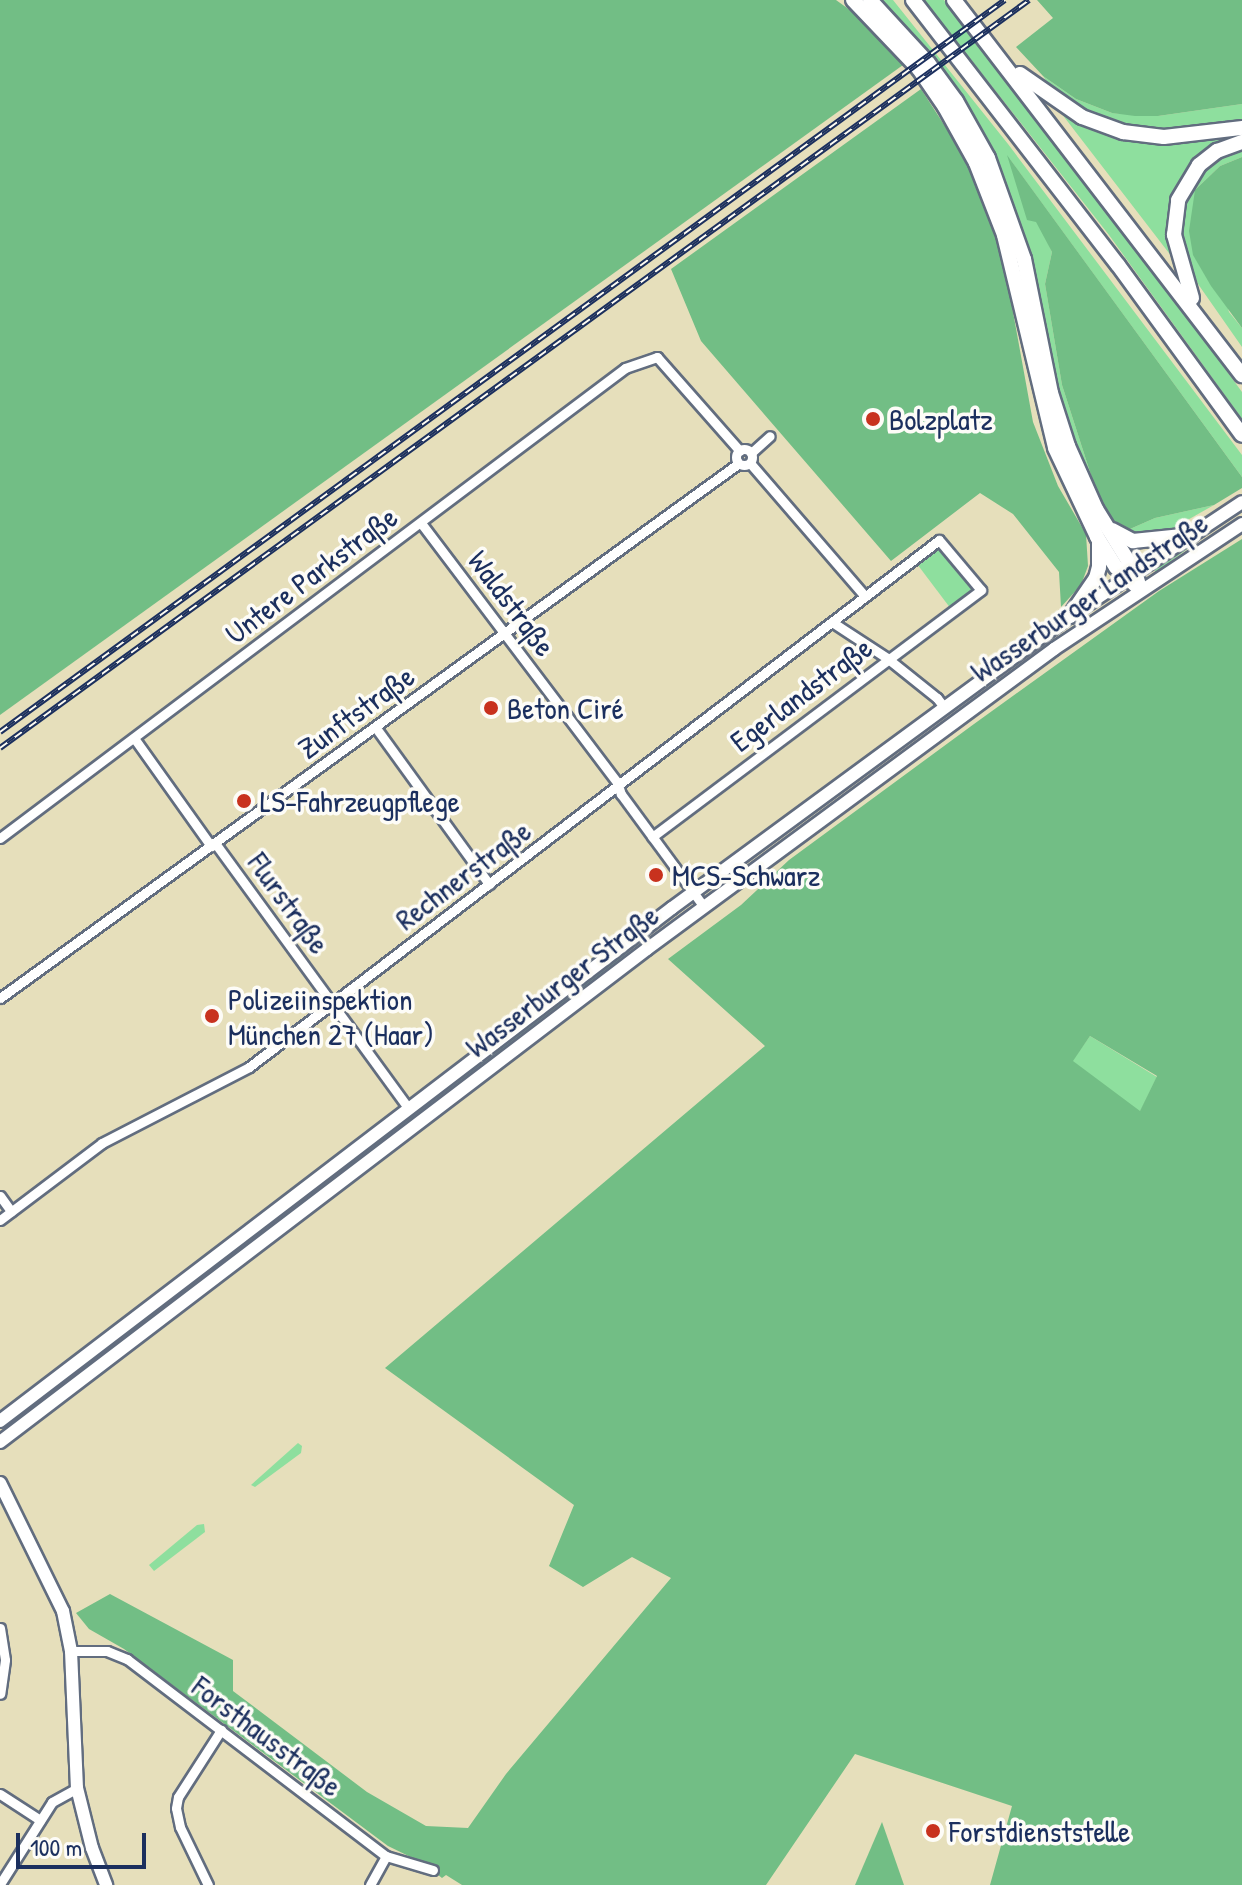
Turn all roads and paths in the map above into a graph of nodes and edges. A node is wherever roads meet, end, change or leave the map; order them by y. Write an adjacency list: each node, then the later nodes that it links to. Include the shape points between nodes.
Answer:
1 (853, 0): 18 (highway, via 919,69 976,163 1009,250 1055,448)
2 (870, 0): 18 (highway, via 928,63 988,158 1024,259 1051,393)
3 (913, 0): 10 (highway)
4 (954, 0): 5 (highway)
5 (1003, 62): 6 (highway, via 1108,129 1164,137); 8 (highway)
6 (1242, 128)
7 (1242, 142): 8 (highway, via 1199,165 1175,212 1177,248)
8 (1198, 314): 9 (highway)
9 (1242, 375)
10 (1242, 435)
11 (770, 436): 13 (street)
12 (740, 451): 13 (street); 14 (street); 16 (street, Untere Parkstraße, via 653,356 625,368)
13 (750, 458): 14 (street); 23 (street)
14 (739, 463): 26 (street, Zunftstraße)
15 (1242, 502): 19 (main road, Wasserburger Landstraße)
16 (421, 523): 26 (street, Waldstraße); 32 (street, Untere Parkstraße)
17 (1242, 524): 21 (main road, Wasserburger Landstraße)
18 (1102, 531): 19 (highway, via 1133,541); 20 (highway); 24 (highway, via 1096,578)
19 (1192, 535): 20 (main road, Wasserburger Landstraße)
20 (1131, 575): 21 (highway); 24 (main road, Wasserburger Landstraße)
21 (1140, 589): 30 (main road, Wasserburger Landstraße)
22 (981, 590): 23 (street, Rechnerstraße, via 937,540); 27 (street, Egerlandstraße)
23 (865, 596): 25 (street, Rechnerstraße)
24 (1070, 616): 28 (main road, Wasserburger Landstraße)
25 (832, 622): 27 (street); 33 (street, Rechnerstraße)
26 (506, 634): 31 (street, Zunftstraße); 33 (street, Waldstraße)
27 (887, 658): 29 (street); 34 (street, Egerlandstraße)
28 (957, 698): 29 (main road, Wasserburger Straße)
29 (944, 707): 38 (main road, Wasserburger Straße)
30 (967, 712): 39 (main road, Wasserburger Straße)
31 (376, 728): 36 (street, Zunftstraße); 37 (street)
32 (134, 738): 35 (street, Untere Parkstraße); 36 (street, Flurstraße)
33 (618, 789): 34 (street, Waldstraße); 37 (street, Rechnerstraße)
34 (652, 837): 38 (street, Waldstraße)
35 (0, 838)
36 (213, 844): 40 (street, Zunftstraße); 41 (street, Flurstraße)
37 (489, 884): 41 (street, Rechnerstraße)
38 (694, 893): 39 (street, Waldstraße); 42 (main road, Wasserburger Straße)
39 (704, 907): 47 (main road, Wasserburger Straße)
40 (0, 998)
41 (332, 1002): 42 (street, Flurstraße); 44 (street, Rechnerstraße, via 249,1067 102,1143)
42 (408, 1108): 46 (main road, Wasserburger Straße)
43 (0, 1196): 44 (street)
44 (11, 1211): 45 (street, Rechnerstraße)
45 (0, 1220)
46 (0, 1421)
47 (0, 1442)
48 (0, 1483): 50 (main road, via 63,1611)
49 (0, 1628): 51 (street, via 5,1660)
50 (71, 1651): 52 (street, Forsthausstraße, via 107,1651 127,1659); 53 (main road)
51 (0, 1694)
52 (221, 1730): 56 (street, Forsthausstraße); 60 (street, via 176,1808)
53 (77, 1788): 55 (street, via 52,1802); 59 (main road)
54 (0, 1794): 55 (street)
55 (40, 1820): 58 (street)
56 (386, 1856): 57 (street, Forsthausstraße); 61 (street)
57 (433, 1870)
58 (0, 1884)
59 (106, 1885)
60 (208, 1885)
61 (370, 1885)

